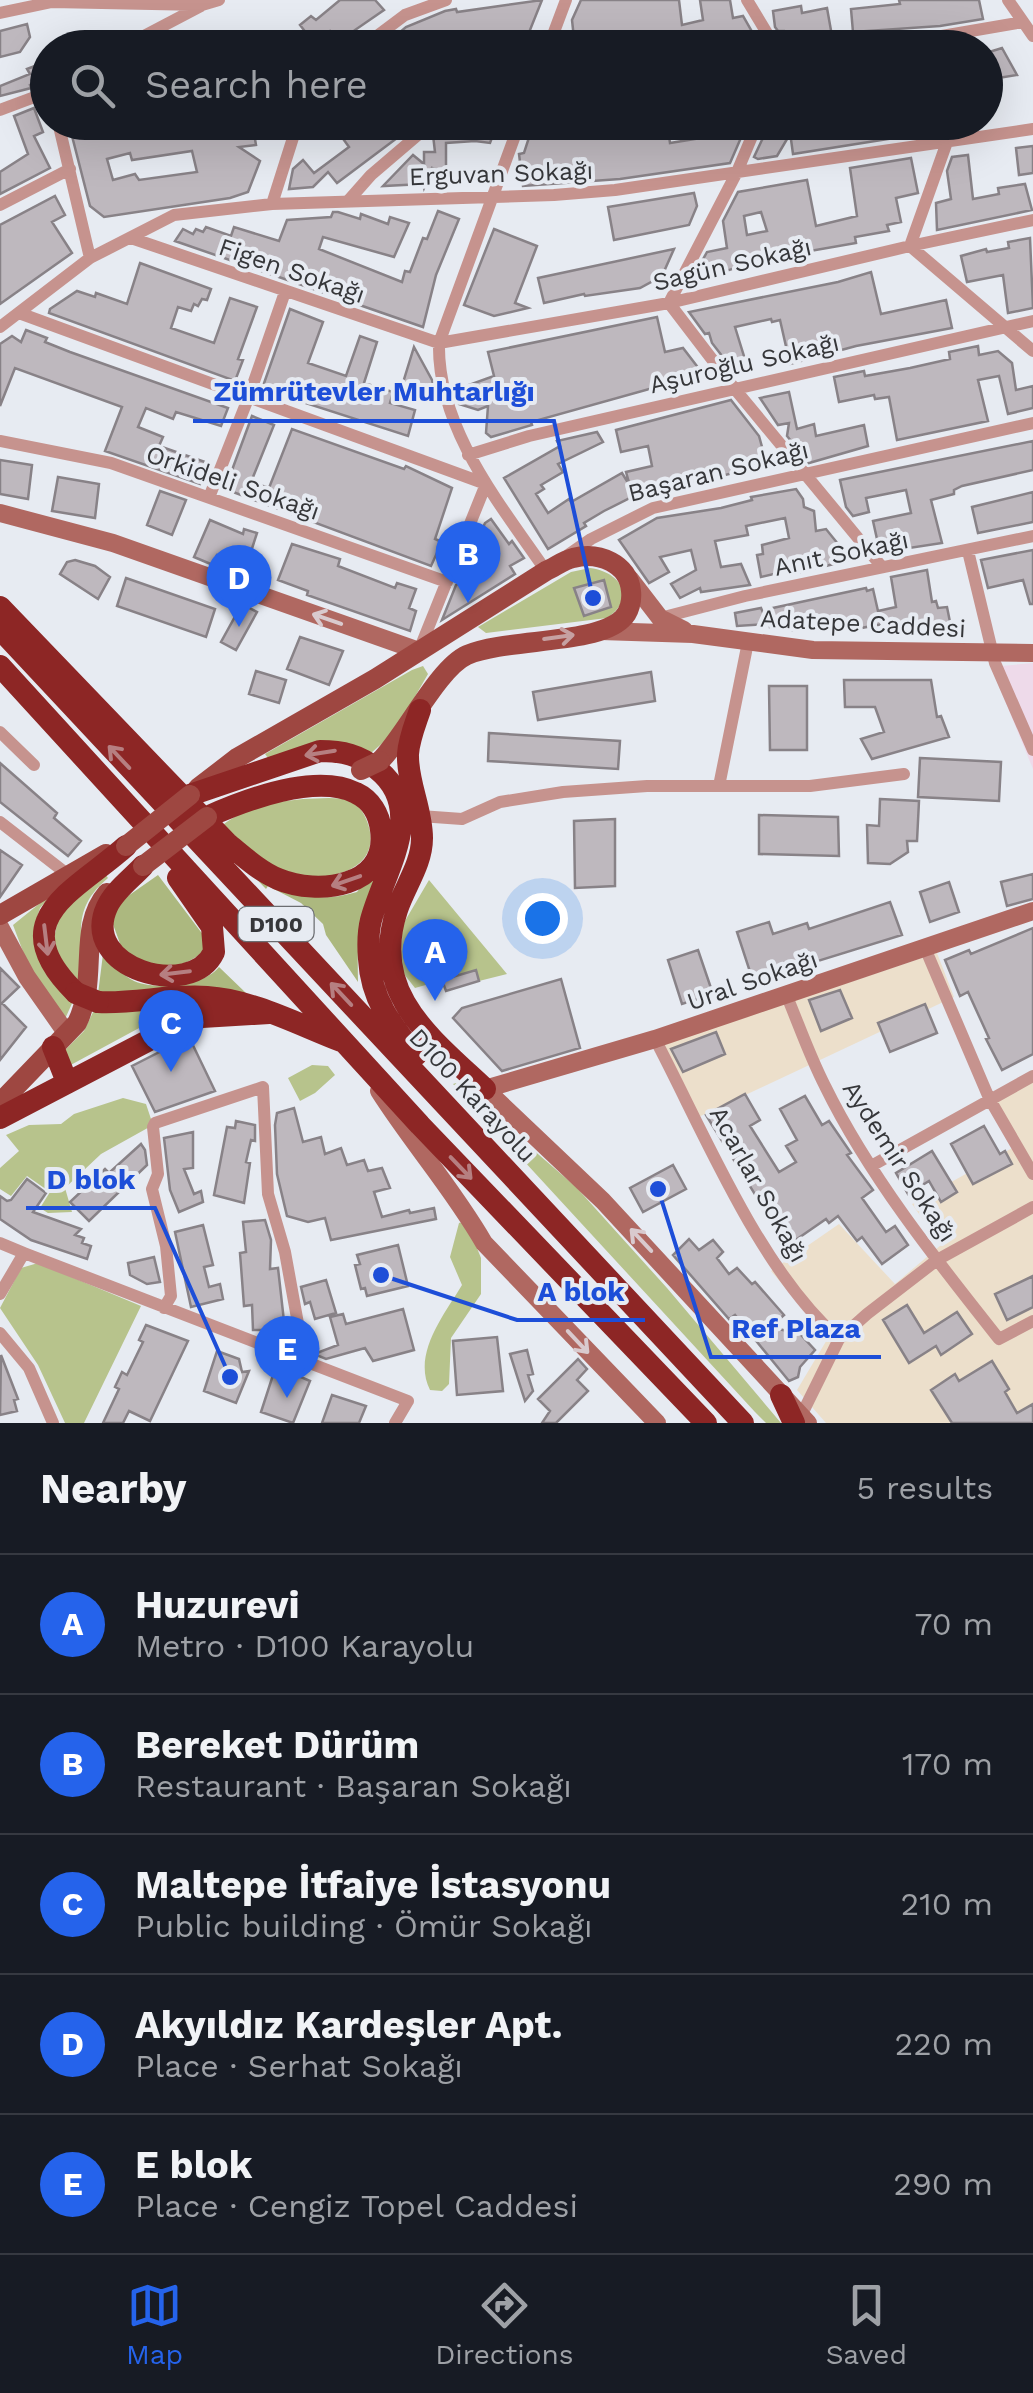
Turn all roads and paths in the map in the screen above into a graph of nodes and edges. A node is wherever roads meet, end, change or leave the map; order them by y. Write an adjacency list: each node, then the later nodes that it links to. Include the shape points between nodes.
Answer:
1 (219, 0): 8 (street)
2 (446, 0): 12 (street)
3 (566, 0): 13 (street)
4 (747, 0): 14 (street)
5 (1008, 0): 10 (street)
6 (1019, 0): 10 (street)
7 (51, 1): 8 (street); 9 (street)
8 (201, 3): 11 (street)
9 (0, 13)
10 (1023, 22): 15 (street); 16 (street)
11 (153, 30)
12 (385, 30)
13 (555, 30)
14 (765, 30)
15 (993, 30)
16 (1033, 36)
17 (30, 99): 18 (street)
18 (0, 110)
19 (1033, 128): 20 (street, Erguvan Sokağı)
20 (1003, 133)
21 (63, 140): 28 (street)
22 (292, 140): 32 (street)
23 (412, 140): 31 (street)
24 (514, 140): 30 (street)
25 (750, 140): 29 (street)
26 (959, 140): 27 (street, Erguvan Sokağı)
27 (947, 142): 29 (street, Erguvan Sokağı); 36 (street)
28 (70, 169): 33 (street); 37 (street)
29 (737, 172): 30 (street, Erguvan Sokağı, via 616,190); 39 (street)
30 (494, 196): 31 (street, Erguvan Sokağı); 44 (street)
31 (348, 201): 32 (street, Erguvan Sokağı)
32 (272, 204): 35 (street, Erguvan Sokağı, via 174,215)
33 (0, 205)
34 (1033, 220): 36 (street, Sagün Sokağı)
35 (132, 238): 37 (street, Erguvan Sokağı); 38 (street, Figen Sokağı)
36 (910, 246): 39 (street, Sagün Sokağı); 42 (street)
37 (90, 258): 40 (street, Erguvan Sokağı)
38 (285, 292): 44 (street, Figen Sokağı); 47 (street)
39 (669, 303): 44 (street, Sagün Sokağı); 46 (street)
40 (19, 313): 43 (street, Erguvan Sokağı); 47 (street)
41 (1033, 321): 42 (street, Aşuroğlu Sokağı)
42 (1005, 326): 45 (street); 46 (street, Aşuroğlu Sokağı)
43 (0, 327)
44 (439, 343): 50 (street, via 440,371)
45 (1033, 351)
46 (734, 388): 50 (street, Aşuroğlu Sokağı); 51 (street)
47 (249, 396): 52 (street); 53 (street)
48 (1033, 424): 51 (street, Başaran Sokağı)
49 (0, 440): 53 (street, Orkideli Sokağı, via 112,463)
50 (468, 455): 52 (street)
51 (806, 474): 57 (street); 58 (street, Başaran Sokağı, via 640,512)
52 (486, 484): 58 (street); 60 (street)
53 (210, 496): 60 (street, Orkideli Sokağı)
54 (0, 513): 69 (main road, one-way to 54, via 113,543)
55 (1033, 536): 56 (street, Anıt Sokağı)
56 (968, 551): 57 (street, Anıt Sokağı); 71 (street)
57 (882, 566): 62 (street, Anıt Sokağı)
58 (546, 571): 59 (main road, Adatepe Caddesi, via 590,556 610,561); 66 (main road, Başaran Sokağı)
59 (630, 579): 62 (main road, Adatepe Caddesi); 64 (main road, via 628,611)
60 (447, 582): 69 (street)
61 (0, 608): 82 (highway, one-way to 61, via 253,796 292,789 355,792 380,820 380,854 358,879 335,887 278,879 257,866 227,843)
62 (660, 618): 65 (main road, Adatepe Caddesi)
63 (0, 628): 107 (highway, D100 Karayolu / D100, one-way to 63)
64 (601, 631): 65 (main road, Adatepe Caddesi); 68 (main road, one-way to 64)
65 (693, 634): 67 (main road, Adatepe Caddesi)
66 (444, 637): 68 (main road); 69 (main road, Başaran Sokağı)
67 (748, 642): 71 (main road, Adatepe Caddesi, via 828,651); 78 (street)
68 (499, 645): 73 (main road, via 463,657)
69 (419, 651): 80 (main road, Başaran Sokağı, via 238,758)
70 (1032, 653): 71 (main road, Adatepe Caddesi)
71 (993, 654): 75 (street)
72 (0, 666): 79 (highway, D100)
73 (420, 710): 81 (highway, via 408,759); 82 (main road, via 371,766 251,791)
74 (0, 732): 76 (street)
75 (1033, 750)
76 (34, 765)
77 (904, 774): 78 (street, via 810,786)
78 (719, 786): 81 (street, via 563,792 500,802 462,819)
79 (117, 794): 86 (highway, one-way to 86, via 212,926 216,947 205,965 154,974 122,962 108,945 102,926 108,902); 97 (highway, D100)
80 (190, 795): 84 (main road, Başaran Sokağı, bridge); 94 (highway, one-way to 80, via 373,992 369,958 370,926 401,833 395,790 381,772 359,757 320,751)
81 (420, 816): 85 (highway)
82 (207, 817): 86 (main road, bridge)
83 (0, 822): 87 (street)
84 (126, 846): 87 (main road, Başaran Sokağı); 93 (highway, one-way to 93, via 62,895 46,917 50,962 60,978 87,997 207,997)
85 (421, 852): 94 (highway, via 377,928 380,1000); 100 (highway, via 398,907 388,966 410,1013)
86 (143, 866): 96 (main road, via 114,885 96,909 85,1007)
87 (67, 874): 89 (main road, Başaran Sokağı)
88 (1033, 911): 91 (main road, Ural Sokağı)
89 (0, 915)
90 (0, 927): 96 (main road)
91 (925, 948): 92 (main road, Ural Sokağı); 101 (street)
92 (786, 994): 95 (main road, Ural Sokağı); 104 (street, Aydemir Sokağı, via 826,1088)
93 (268, 1014): 97 (highway); 99 (highway, via 180,1024)
94 (396, 1030): 107 (highway)
95 (655, 1038): 100 (main road, Ural Sokağı); 115 (street, Acarlar Sokağı, via 756,1232 804,1304)
96 (60, 1040): 99 (highway); 102 (main road)
97 (349, 1044): 121 (main road, one-way to 121, via 484,1243); 122 (highway, D100, one-way to 122)
98 (1033, 1076): 101 (street)
99 (67, 1082): 103 (highway)
100 (484, 1089): 117 (main road, one-way to 100, via 603,1201)
101 (989, 1098): 104 (street); 105 (street)
102 (0, 1102)
103 (0, 1118)
104 (872, 1165): 110 (street, Aydemir Sokağı)
105 (1033, 1174)
106 (1033, 1207): 110 (street)
107 (552, 1218): 123 (highway, D100 Karayolu / D100)
108 (0, 1243): 109 (street)
109 (24, 1253): 111 (street); 112 (street)
110 (937, 1260): 113 (street, Aydemir Sokağı, via 999,1338); 115 (street)
111 (0, 1294)
112 (164, 1308): 116 (street); 116 (street, via 171,1296 152,1189 158,1174 155,1123 263,1087 268,1194)
113 (1033, 1322)
114 (0, 1333): 119 (street, via 29,1368)
115 (839, 1339): 118 (street)
116 (304, 1362): 120 (street, via 408,1401)
117 (781, 1394): 118 (highway)
118 (801, 1421)
119 (54, 1423)
120 (395, 1423)
121 (657, 1423)
122 (706, 1423)
123 (743, 1423)

